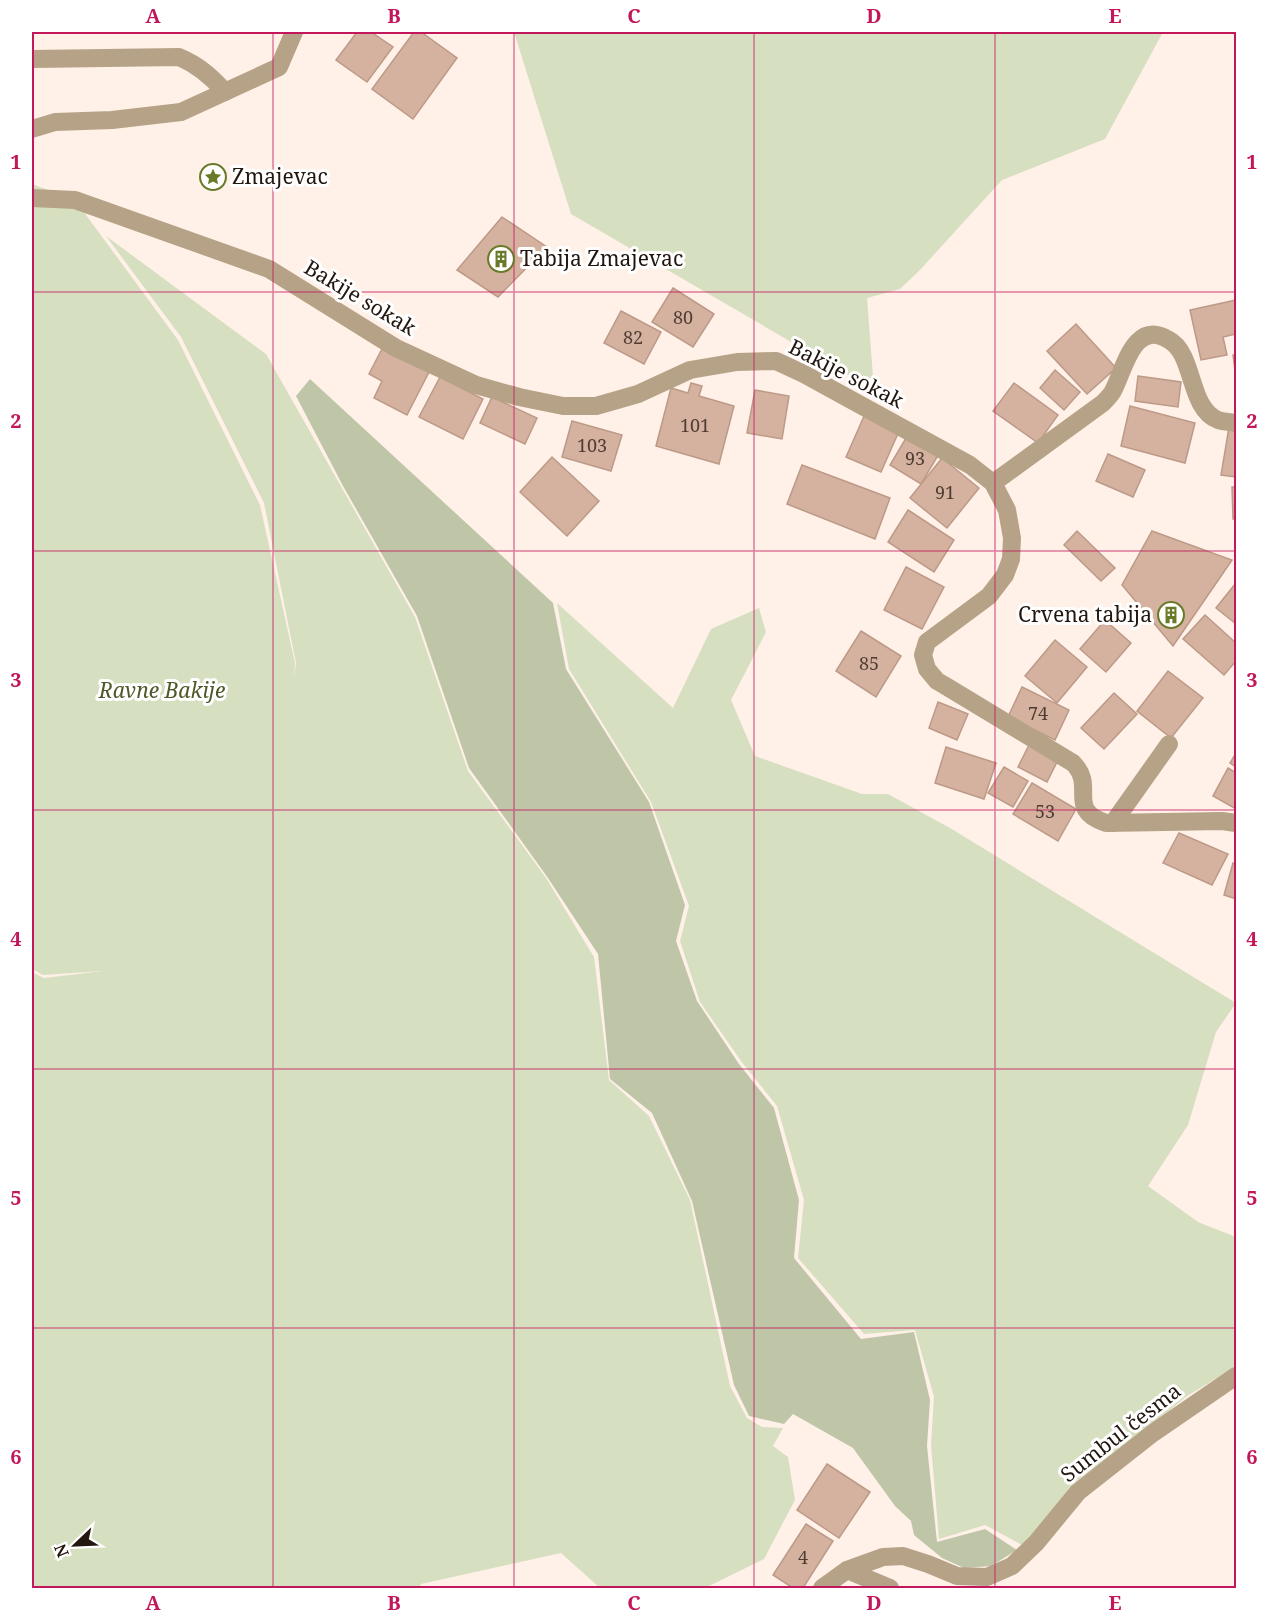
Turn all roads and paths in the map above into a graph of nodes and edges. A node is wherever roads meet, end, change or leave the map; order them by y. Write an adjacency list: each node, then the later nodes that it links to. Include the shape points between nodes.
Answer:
1 (294, 32): 3 (street, via 279,67)
2 (32, 59): 3 (street, via 179,57 194,63)
3 (225, 92): 4 (street, via 181,112 55,122)
4 (32, 129)
5 (32, 198): 7 (street, Bakije sokak, via 75,200 269,269 396,348 476,385 519,397 563,406 596,406 638,394 690,370 737,362 776,361 970,465)
6 (1236, 423): 7 (street, via 1217,420 1204,408 1181,352 1170,340 1155,335 1143,337 1103,403)
7 (993, 483): 9 (street, Bakije sokak, via 1010,524 1009,567 989,596 927,642 923,655 927,669 937,681 1073,763 1083,780 1082,799 1088,814)
8 (1169, 744): 9 (street)
9 (1113, 823): 10 (street, Bakije sokak)
10 (1236, 823)
11 (1236, 1376): 12 (street, Sumbul česma, via 1153,1433 1078,1492 1012,1566 987,1577 957,1576 903,1556 883,1557)
12 (847, 1570): 13 (street, Sumbul česma); 14 (street)
13 (822, 1588)
14 (890, 1588)

